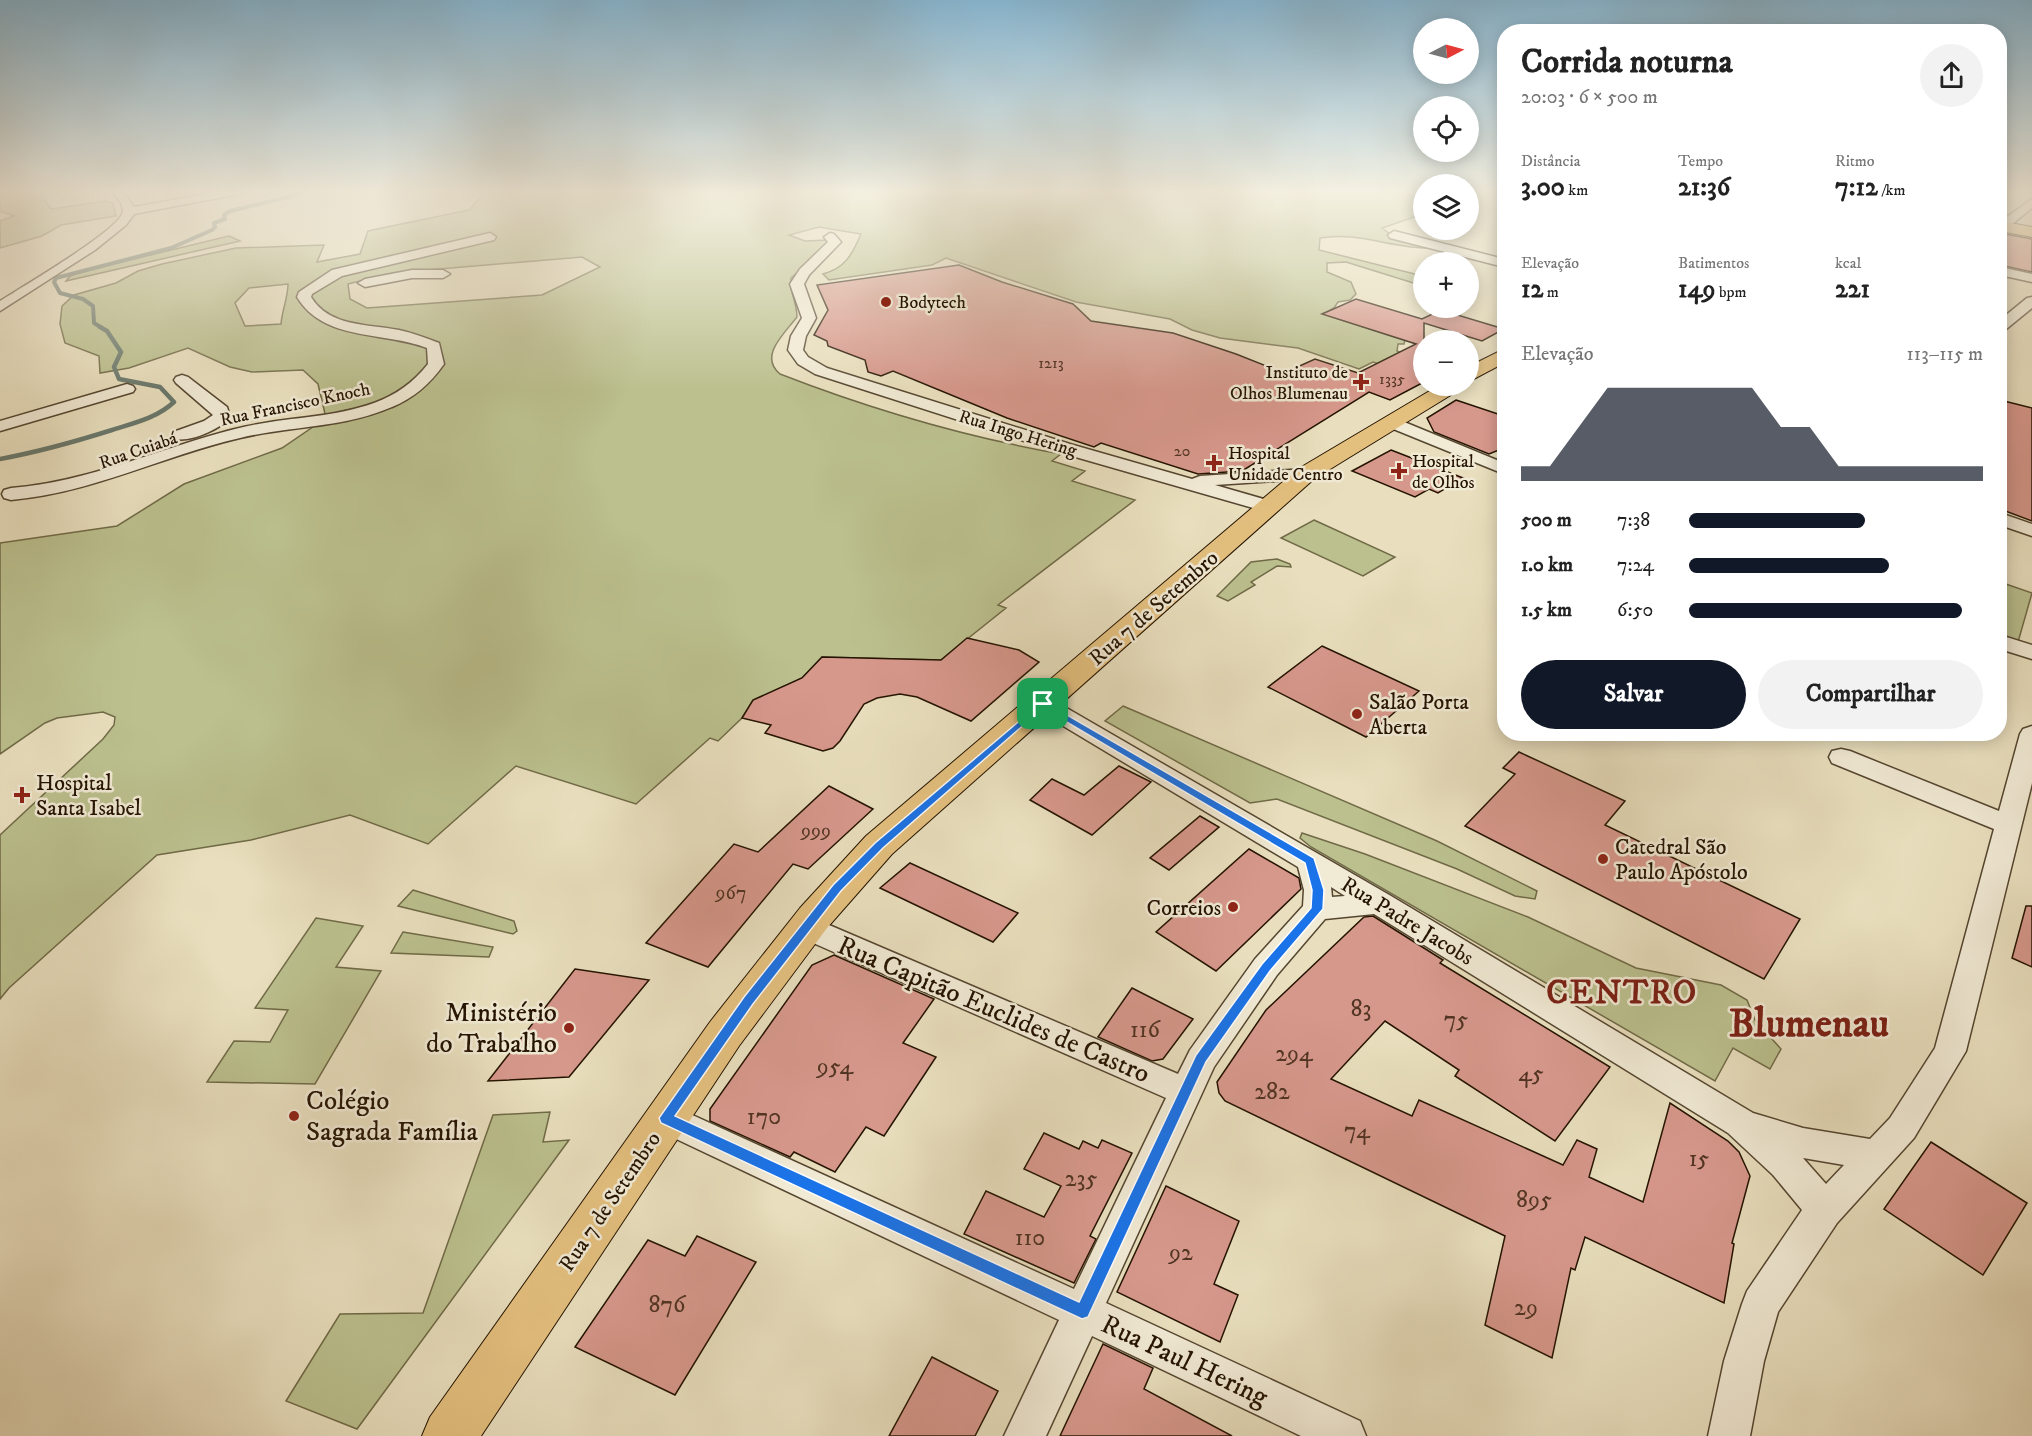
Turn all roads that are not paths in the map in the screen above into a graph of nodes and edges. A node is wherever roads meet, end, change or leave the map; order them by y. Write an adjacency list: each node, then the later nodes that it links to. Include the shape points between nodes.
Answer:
1 (74, 257): 8 (street)
2 (405, 257): 11 (street, via 337,273 306,292)
3 (821, 257): 24 (street, Rua Ingo Hering, via 797,284 809,318 783,356 794,371 863,385)
4 (2007, 273): 6 (street)
5 (443, 274): 9 (street, via 412,274)
6 (2032, 278)
7 (12, 284): 8 (street)
8 (34, 284): 13 (street)
9 (356, 285)
10 (334, 290): 11 (street)
11 (305, 301): 25 (street, Rua Francisco Knoch, via 311,310 330,321 402,335 434,346 435,364 415,389 378,407 237,434 51,490)
12 (2032, 301): 14 (street)
13 (0, 307)
14 (2007, 321)
15 (1497, 360): 16 (main road)
16 (1479, 370)
17 (182, 380): 25 (street, Rua Cuiabá, via 221,411 222,417 210,425)
18 (127, 389): 21 (street)
19 (1435, 396): 20 (main road, Rua 7 de Setembro)
20 (1392, 422): 22 (street); 23 (main road, Rua 7 de Setembro)
21 (0, 426)
22 (1497, 466)
23 (1306, 474): 24 (street, Rua Ingo Hering); 26 (main road, Rua 7 de Setembro)
24 (1173, 480): 26 (street, Rua Ingo Hering)
25 (5, 496)
26 (1267, 506): 31 (main road, Rua 7 de Setembro)
27 (2007, 521): 28 (street)
28 (2032, 530)
29 (2007, 644): 30 (street)
30 (2032, 652)
31 (1043, 704): 35 (street, Rua Padre Jacobs); 38 (main road, Rua 7 de Setembro, via 879,846)
32 (2032, 734): 34 (street)
33 (1840, 756): 34 (street)
34 (2009, 825): 42 (street, via 1950,1051 1902,1128)
35 (1310, 861): 36 (street, Rua Padre Jacobs); 37 (street, via 1318,890)
36 (1381, 903): 37 (street); 41 (street, Rua Padre Jacobs)
37 (1317, 909): 39 (street, via 1266,967 1201,1059)
38 (804, 927): 39 (street, Rua Capitão Euclides de Castro); 40 (main road, Rua 7 de Setembro)
39 (1184, 1091): 44 (street)
40 (665, 1118): 44 (street, Rua Paul Hering); 45 (main road, Rua 7 de Setembro)
41 (1740, 1123): 42 (street, Rua Padre Jacobs, via 1803,1143); 43 (street, Rua Padre Jacobs, via 1787,1164)
42 (1876, 1155): 43 (street)
43 (1824, 1211): 48 (street, via 1761,1304 1744,1361)
44 (1082, 1312): 46 (street); 47 (street, Rua Paul Hering)
45 (449, 1436)
46 (1025, 1436)
47 (1345, 1436)
48 (1729, 1436)

